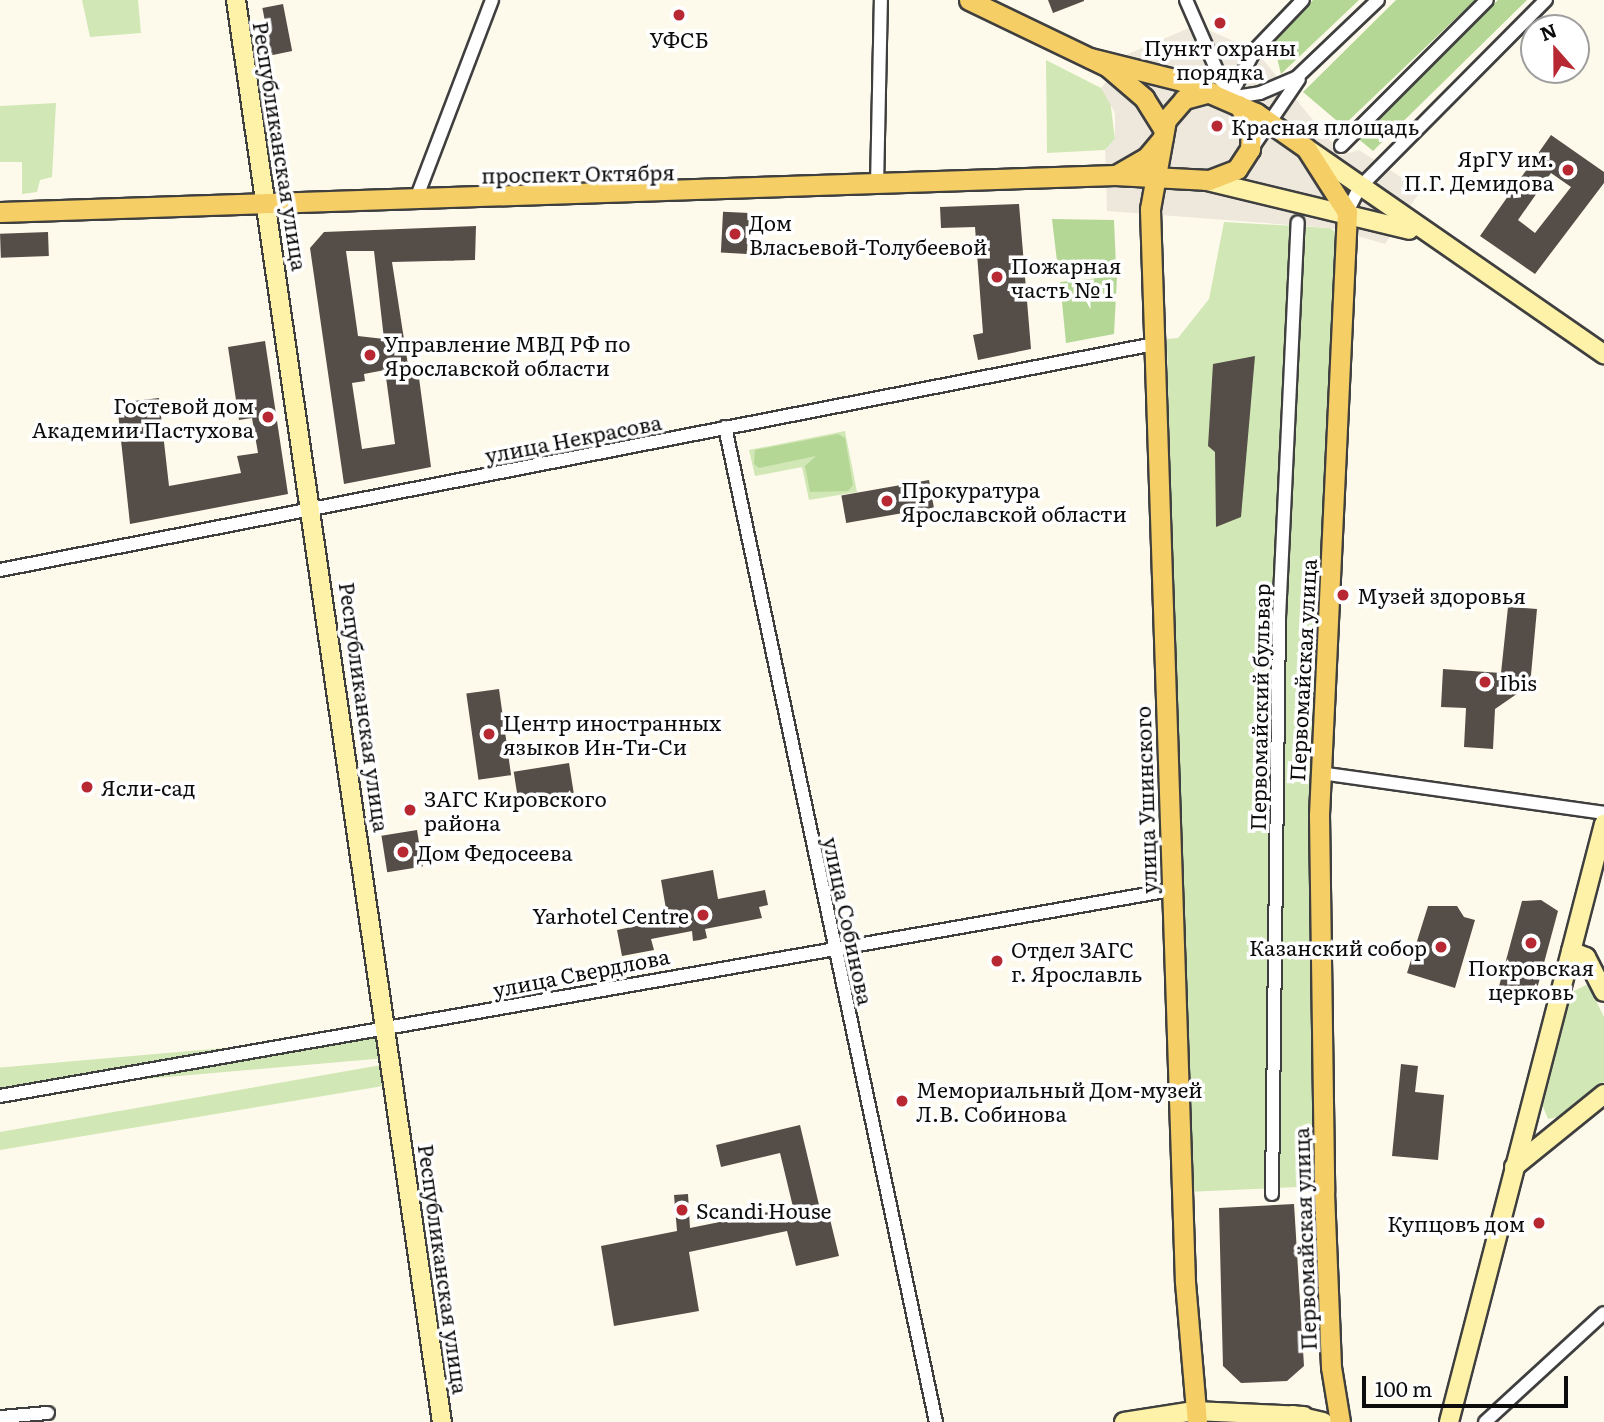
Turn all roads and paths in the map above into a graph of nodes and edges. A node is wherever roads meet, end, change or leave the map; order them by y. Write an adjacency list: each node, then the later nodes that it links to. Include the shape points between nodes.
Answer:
1 (236, 0): 24 (street, Республиканская улица)
2 (492, 0): 23 (street)
3 (881, 0): 21 (street)
4 (970, 0): 10 (main road)
5 (1186, 0): 12 (street)
6 (1303, 0): 12 (street, via 1255,50)
7 (1378, 0): 11 (street)
8 (1487, 0): 15 (street)
9 (1546, 0): 22 (street, Первомайская улица)
10 (1090, 58): 12 (main road); 14 (main road, via 1132,86)
11 (1308, 68): 12 (street, via 1275,88); 13 (street)
12 (1228, 98): 13 (main road); 14 (main road, via 1184,99); 17 (main road, via 1251,128)
13 (1270, 122): 16 (main road); 17 (street)
14 (1163, 137): 18 (main road, via 1146,158); 19 (main road); 20 (main road, via 1179,170)
15 (1341, 146)
16 (1306, 148): 22 (street); 27 (main road)
17 (1247, 155): 20 (main road, via 1230,174)
18 (1115, 175): 19 (main road, проспект Октября); 21 (main road, проспект Октября); 25 (main road, via 1143,192)
19 (1157, 177): 20 (main road); 25 (main road, улица Ушинского)
20 (1200, 179): 27 (street)
21 (877, 186): 23 (main road, проспект Октября)
22 (1360, 187): 27 (street, Первомайская улица); 29 (street)
23 (416, 199): 24 (main road, проспект Октября)
24 (267, 205): 26 (main road, проспект Октября); 33 (street, Республиканская улица)
25 (1150, 209): 30 (main road, улица Ушинского)
26 (0, 212)
27 (1348, 212): 29 (street); 35 (main road, Первомайская улица)
28 (1298, 222): 48 (street, Первомайский бульвар, via 1279,618)
29 (1432, 239): 31 (street)
30 (1154, 344): 32 (street, улица Некрасова); 38 (main road, улица Ушинского)
31 (1604, 354)
32 (725, 427): 33 (street, улица Некрасова); 39 (street, улица Собинова)
33 (314, 507): 34 (street, улица Некрасова); 42 (street, Республиканская улица)
34 (0, 570)
35 (1320, 773): 36 (street); 59 (main road, Первомайская улица, via 1324,1192 1331,1367)
36 (1604, 813)
37 (1604, 824): 40 (street)
38 (1171, 890): 39 (street, улица Свердлова); 53 (main road, улица Ушинского)
39 (834, 945): 42 (street, улица Свердлова); 55 (street, улица Собинова)
40 (1571, 951): 41 (street, via 1586,957); 45 (street)
41 (1604, 992)
42 (388, 1028): 44 (street, улица Свердлова); 54 (street, Республиканская улица)
43 (1604, 1094): 46 (street)
44 (0, 1096)
45 (1530, 1103): 46 (street, via 1539,1125); 47 (street)
46 (1566, 1124): 47 (street)
47 (1514, 1167): 60 (street)
48 (1272, 1194)
49 (1604, 1313): 61 (street)
50 (48, 1413): 52 (street)
51 (1304, 1416): 53 (street); 57 (street); 58 (street)
52 (1, 1417)
53 (1196, 1417): 56 (street)
54 (442, 1422)
55 (936, 1422)
56 (1124, 1422)
57 (1264, 1422)
58 (1323, 1422)
59 (1340, 1422)
60 (1449, 1422)
61 (1485, 1422)

